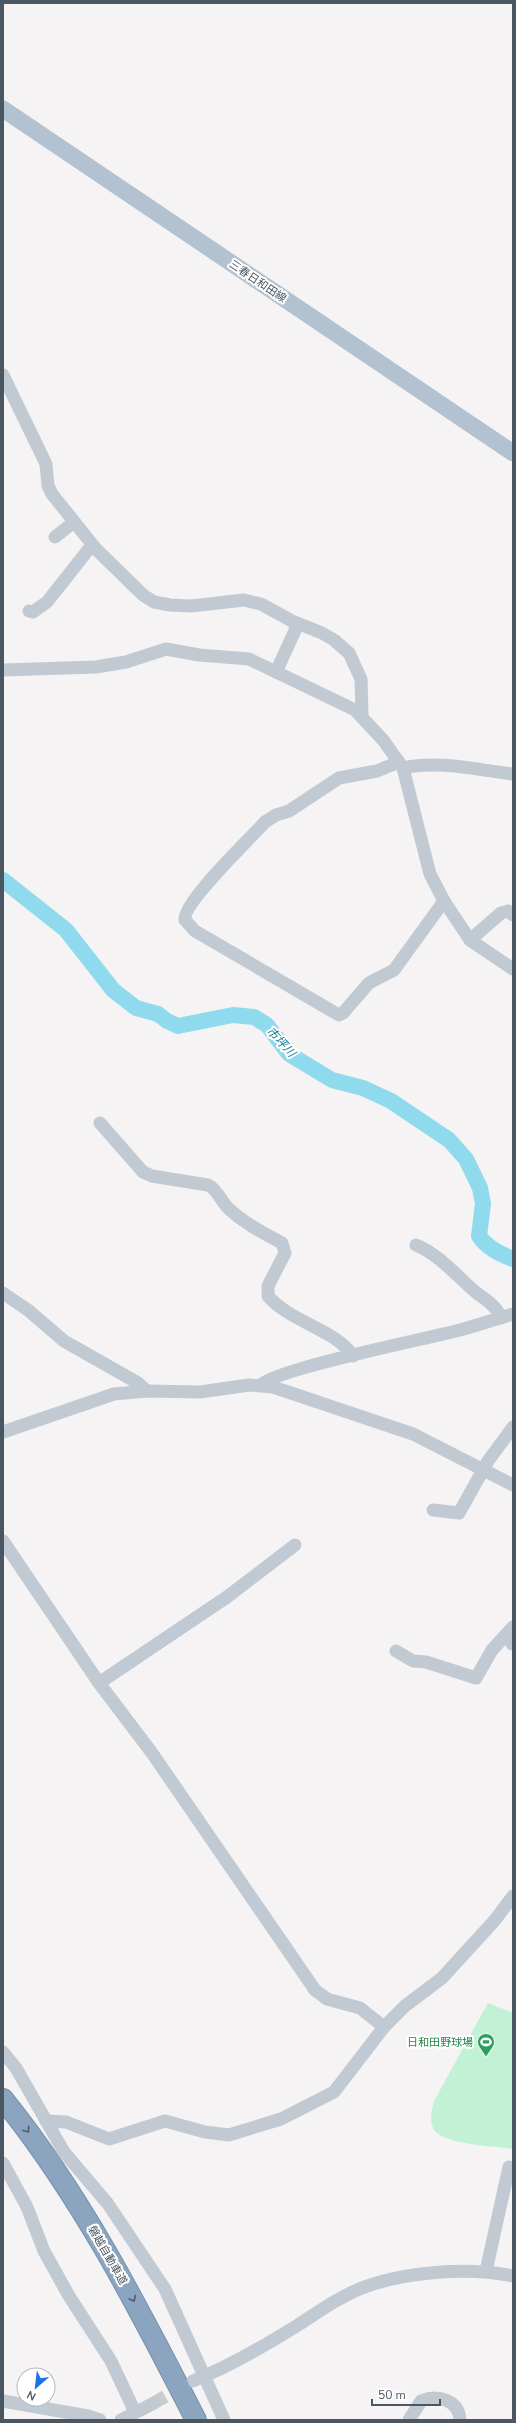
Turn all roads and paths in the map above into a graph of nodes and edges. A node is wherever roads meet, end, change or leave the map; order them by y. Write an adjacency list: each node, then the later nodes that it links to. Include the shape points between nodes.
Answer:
1 (3, 109): 3 (main road, 三春日和田線)
2 (3, 375): 4 (street, via 46,464 49,490)
3 (513, 453)
4 (74, 522): 5 (street); 6 (street)
5 (55, 537)
6 (92, 545): 7 (street, via 47,602 33,612); 8 (street, via 143,595 154,602 191,606 244,600 261,604)
7 (30, 611)
8 (298, 624): 10 (street); 11 (street, via 322,633 349,653 361,679)
9 (3, 670): 10 (street, via 96,667 126,662 166,649 199,655 243,658)
10 (276, 672): 11 (street)
11 (362, 714): 12 (street)
12 (400, 765): 13 (street, via 441,766); 14 (street, via 430,874); 14 (street, via 339,778 289,811 265,822 200,892 186,910 185,920 195,931 339,1015 369,983 394,970)
13 (513, 774)
14 (444, 901): 16 (street)
15 (513, 915): 16 (street, via 508,911 501,913)
16 (470, 940): 17 (street)
17 (513, 969)
18 (100, 1123): 22 (street, via 144,1172 152,1176 214,1188 220,1200 239,1218 282,1243 285,1253 268,1286 268,1296 289,1312 344,1345)
19 (416, 1245): 21 (street, via 459,1274 471,1288)
20 (3, 1293): 24 (street, via 28,1310 64,1341 138,1383)
21 (507, 1316): 22 (street)
22 (353, 1356): 23 (street, via 277,1376 265,1380)
23 (261, 1385): 24 (street, via 200,1392); 27 (street, via 408,1432)
24 (147, 1391): 26 (street, via 114,1394)
25 (513, 1427): 27 (street)
26 (3, 1432)
27 (483, 1469): 28 (street); 29 (street, via 459,1513)
28 (513, 1485)
29 (433, 1510)
30 (3, 1541): 34 (street)
31 (295, 1545): 34 (street, via 227,1597)
32 (513, 1626): 33 (street, via 492,1650 476,1678 426,1662 413,1661)
33 (396, 1651)
34 (99, 1683): 36 (street, via 152,1753 315,1990 327,1999 360,2008)
35 (513, 1896): 36 (street, via 442,1978 404,2006)
36 (384, 2027): 40 (street, via 334,2092 281,2119 245,2132 229,2135 205,2132 165,2121 109,2139 66,2122)
37 (3, 2052): 40 (street, via 16,2068)
38 (3, 2099): 52 (highway, 磐越自動車道, one-way to 52, via 68,2189 98,2236)
39 (3, 2121): 51 (highway, 磐越自動車道, via 32,2159 86,2243 112,2287)
40 (46, 2121): 45 (street, via 64,2152 108,2204 165,2289 196,2354)
41 (3, 2163): 48 (street, via 27,2207 44,2251 69,2296 112,2361)
42 (509, 2167): 43 (street)
43 (486, 2271): 44 (street); 45 (street, via 403,2278 359,2289)
44 (513, 2276)
45 (198, 2379): 53 (street)
46 (3, 2401): 49 (street)
47 (154, 2403): 48 (street)
48 (135, 2412): 50 (street)
49 (100, 2420)
50 (121, 2420)
51 (180, 2420)
52 (196, 2420)
53 (224, 2420)
54 (409, 2420): 55 (street, via 421,2401 437,2397 453,2403 459,2410)
55 (460, 2420)

